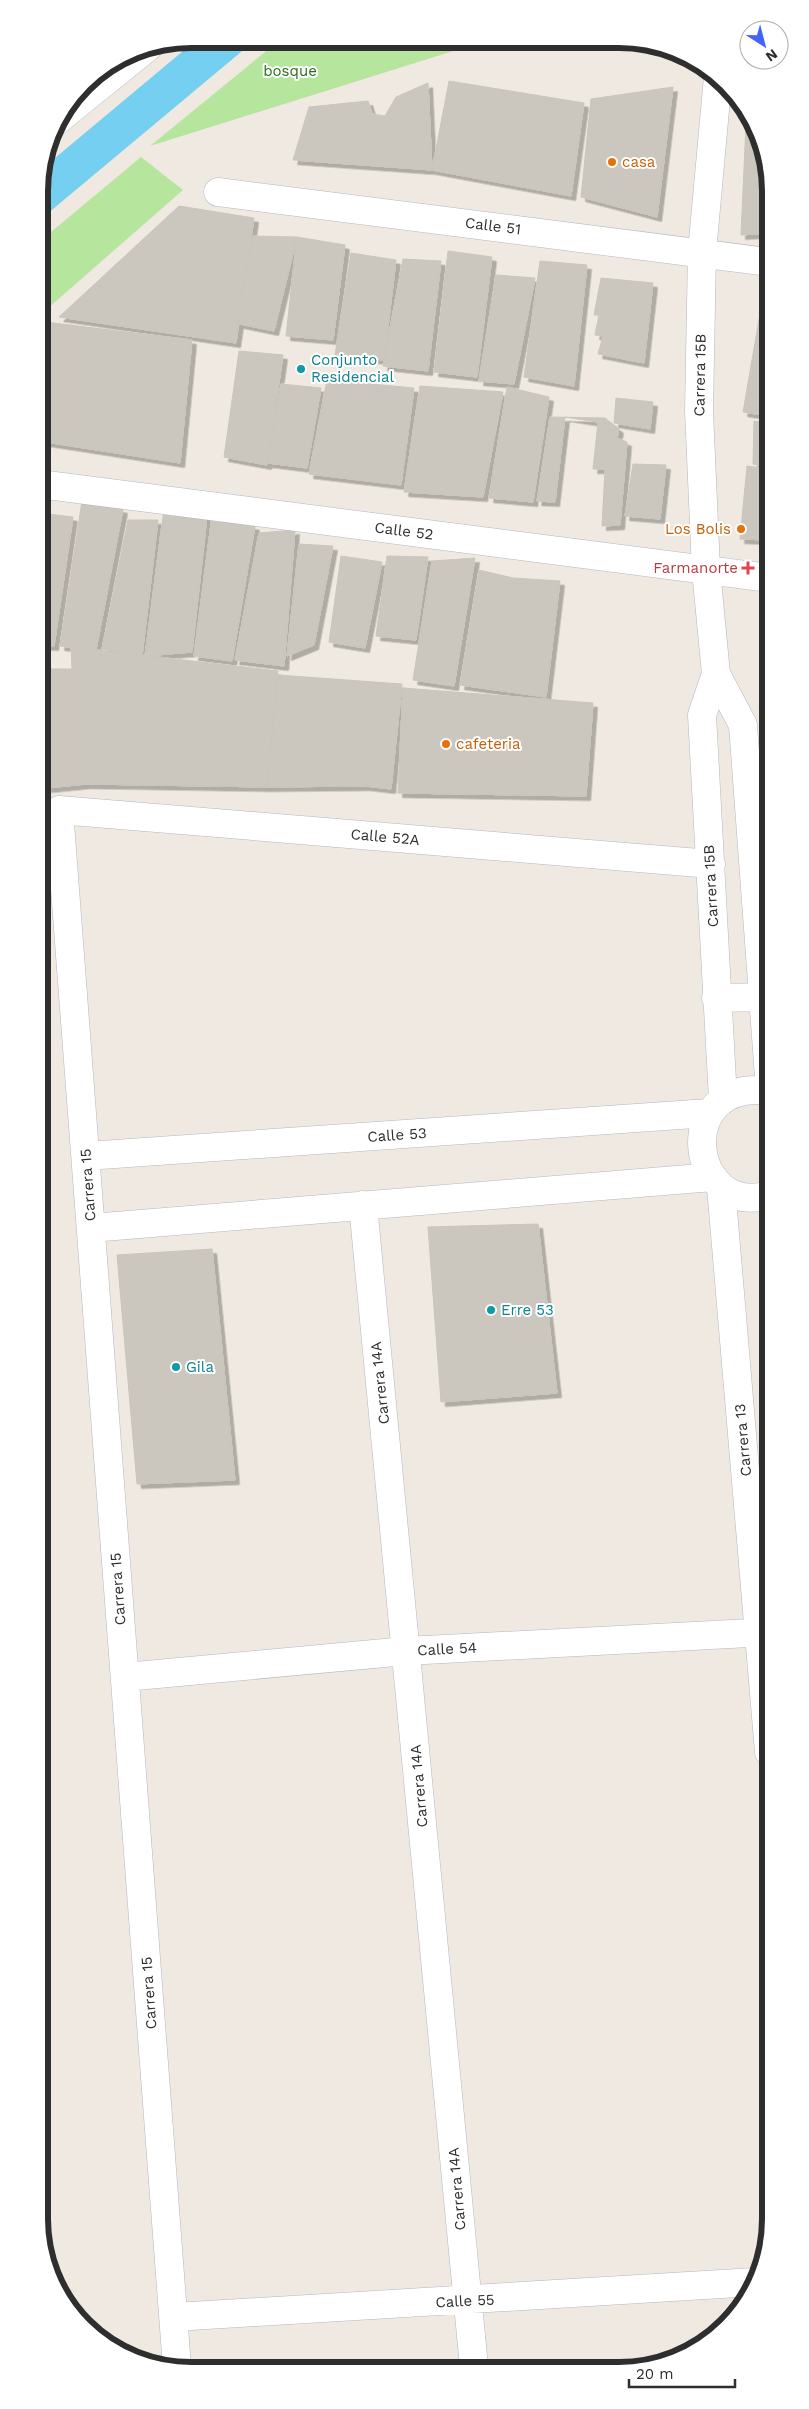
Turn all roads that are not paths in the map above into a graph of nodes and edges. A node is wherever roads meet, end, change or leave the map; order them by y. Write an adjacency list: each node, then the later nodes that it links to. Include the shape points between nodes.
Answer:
1 (131, 60): 3 (street)
2 (717, 87): 5 (street, Carrera 15B)
3 (75, 106)
4 (218, 192): 5 (street, Calle 51)
5 (702, 252): 6 (street, Calle 51); 8 (street, Carrera 15B, via 699,411)
6 (762, 261)
7 (48, 485): 8 (street, Calle 52)
8 (706, 570): 9 (street, Calle 52); 10 (street, Carrera 15B)
9 (762, 577)
10 (716, 674): 12 (street, Carrera 15B, via 702,715); 13 (street, Carrera 15B, via 743,725)
11 (59, 810): 12 (street, Calle 52A); 18 (street, Carrera 15)
12 (710, 864): 15 (street, Carrera 15B)
13 (762, 955)
14 (762, 997): 15 (street)
15 (716, 998): 17 (street, Carrera 15B)
16 (762, 1090): 17 (street, Calle 53, via 738,1092)
17 (716, 1106): 18 (street, Calle 53); 19 (street, via 702,1129 700,1147 704,1164)
18 (86, 1156): 22 (street, Carrera 15)
19 (717, 1182): 20 (street, via 739,1196); 21 (street); 23 (street, Carrera 13)
20 (762, 1197)
21 (363, 1205): 22 (street); 25 (street, Carrera 14A)
22 (91, 1228): 26 (street, Carrera 15)
23 (761, 1606)
24 (761, 1632): 25 (street, Calle 54)
25 (406, 1651): 26 (street, Calle 54); 28 (street, Carrera 14A)
26 (125, 1677): 29 (street, Carrera 15)
27 (746, 2283): 28 (street, Calle 55)
28 (468, 2301): 29 (street, Calle 55); 31 (street, Carrera 14A)
29 (174, 2317): 30 (street, Carrera 15)
30 (177, 2361)
31 (474, 2362)

